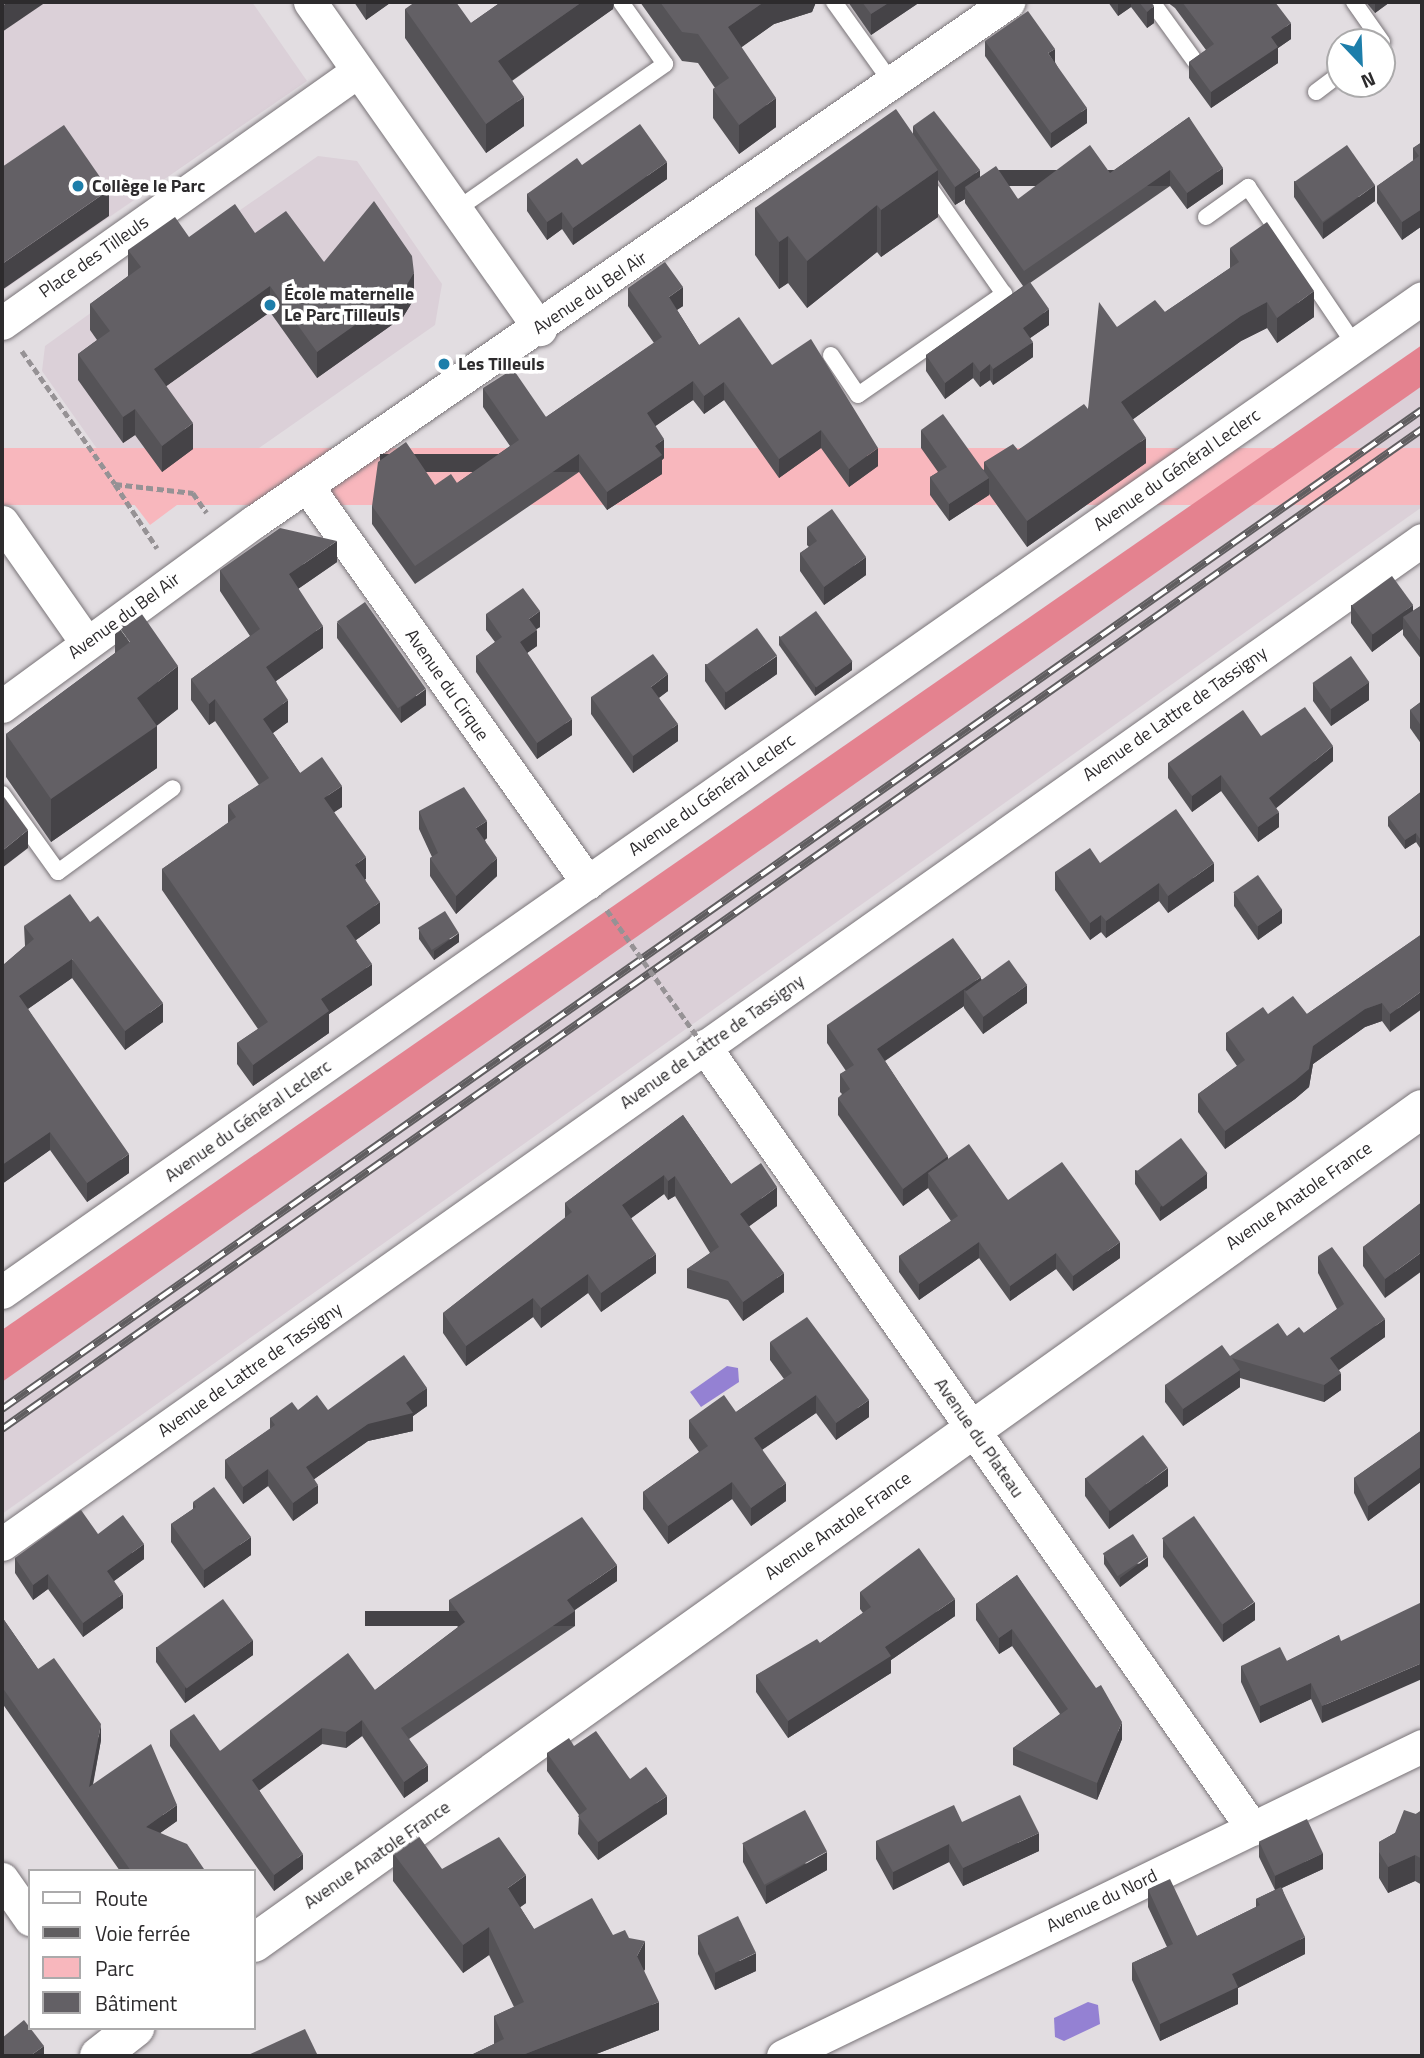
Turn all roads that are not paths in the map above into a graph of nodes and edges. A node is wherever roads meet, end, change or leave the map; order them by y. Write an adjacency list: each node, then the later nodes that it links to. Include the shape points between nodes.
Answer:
1 (310, 2): 9 (street)
2 (621, 2): 14 (lane, via 666,64)
3 (834, 2): 12 (lane)
4 (1008, 2): 12 (street, Avenue du Bel Air)
5 (1153, 2): 8 (lane)
6 (1354, 2): 7 (lane)
7 (1372, 28)
8 (1194, 60)
9 (358, 71): 14 (street); 17 (street, Place des Tilleuls)
10 (1326, 84): 11 (lane)
11 (1316, 92)
12 (879, 97): 18 (street, Avenue du Bel Air)
13 (916, 168): 20 (lane, via 1003,294 858,395)
14 (456, 210): 18 (street)
15 (1206, 217): 19 (lane, via 1248,187)
16 (1422, 298): 19 (street, Avenue du Général Leclerc)
17 (2, 323)
18 (540, 329): 21 (street, Avenue du Bel Air)
19 (1355, 345): 28 (street, Avenue du Général Leclerc)
20 (831, 355)
21 (307, 486): 24 (street, Avenue du Bel Air); 28 (street, Avenue du Cirque)
22 (2, 522): 24 (street)
23 (1422, 540): 29 (street, Avenue de Lattre de Tassigny)
24 (86, 642): 25 (street, Avenue du Bel Air)
25 (2, 706)
26 (173, 788): 27 (lane, via 58,872)
27 (2, 794)
28 (587, 883): 31 (street, Avenue du Général Leclerc)
29 (704, 1046): 32 (street, Avenue du Plateau); 33 (street, Avenue de Lattre de Tassigny)
30 (1422, 1109): 32 (street, Avenue Anatole France)
31 (2, 1292)
32 (973, 1430): 35 (street, Avenue du Plateau); 38 (street, Avenue Anatole France)
33 (2, 1544)
34 (1422, 1746): 35 (street, Avenue du Nord)
35 (1253, 1829): 39 (street, Avenue du Nord)
36 (2, 1879): 37 (street)
37 (28, 1916)
38 (256, 1942)
39 (783, 2056)

